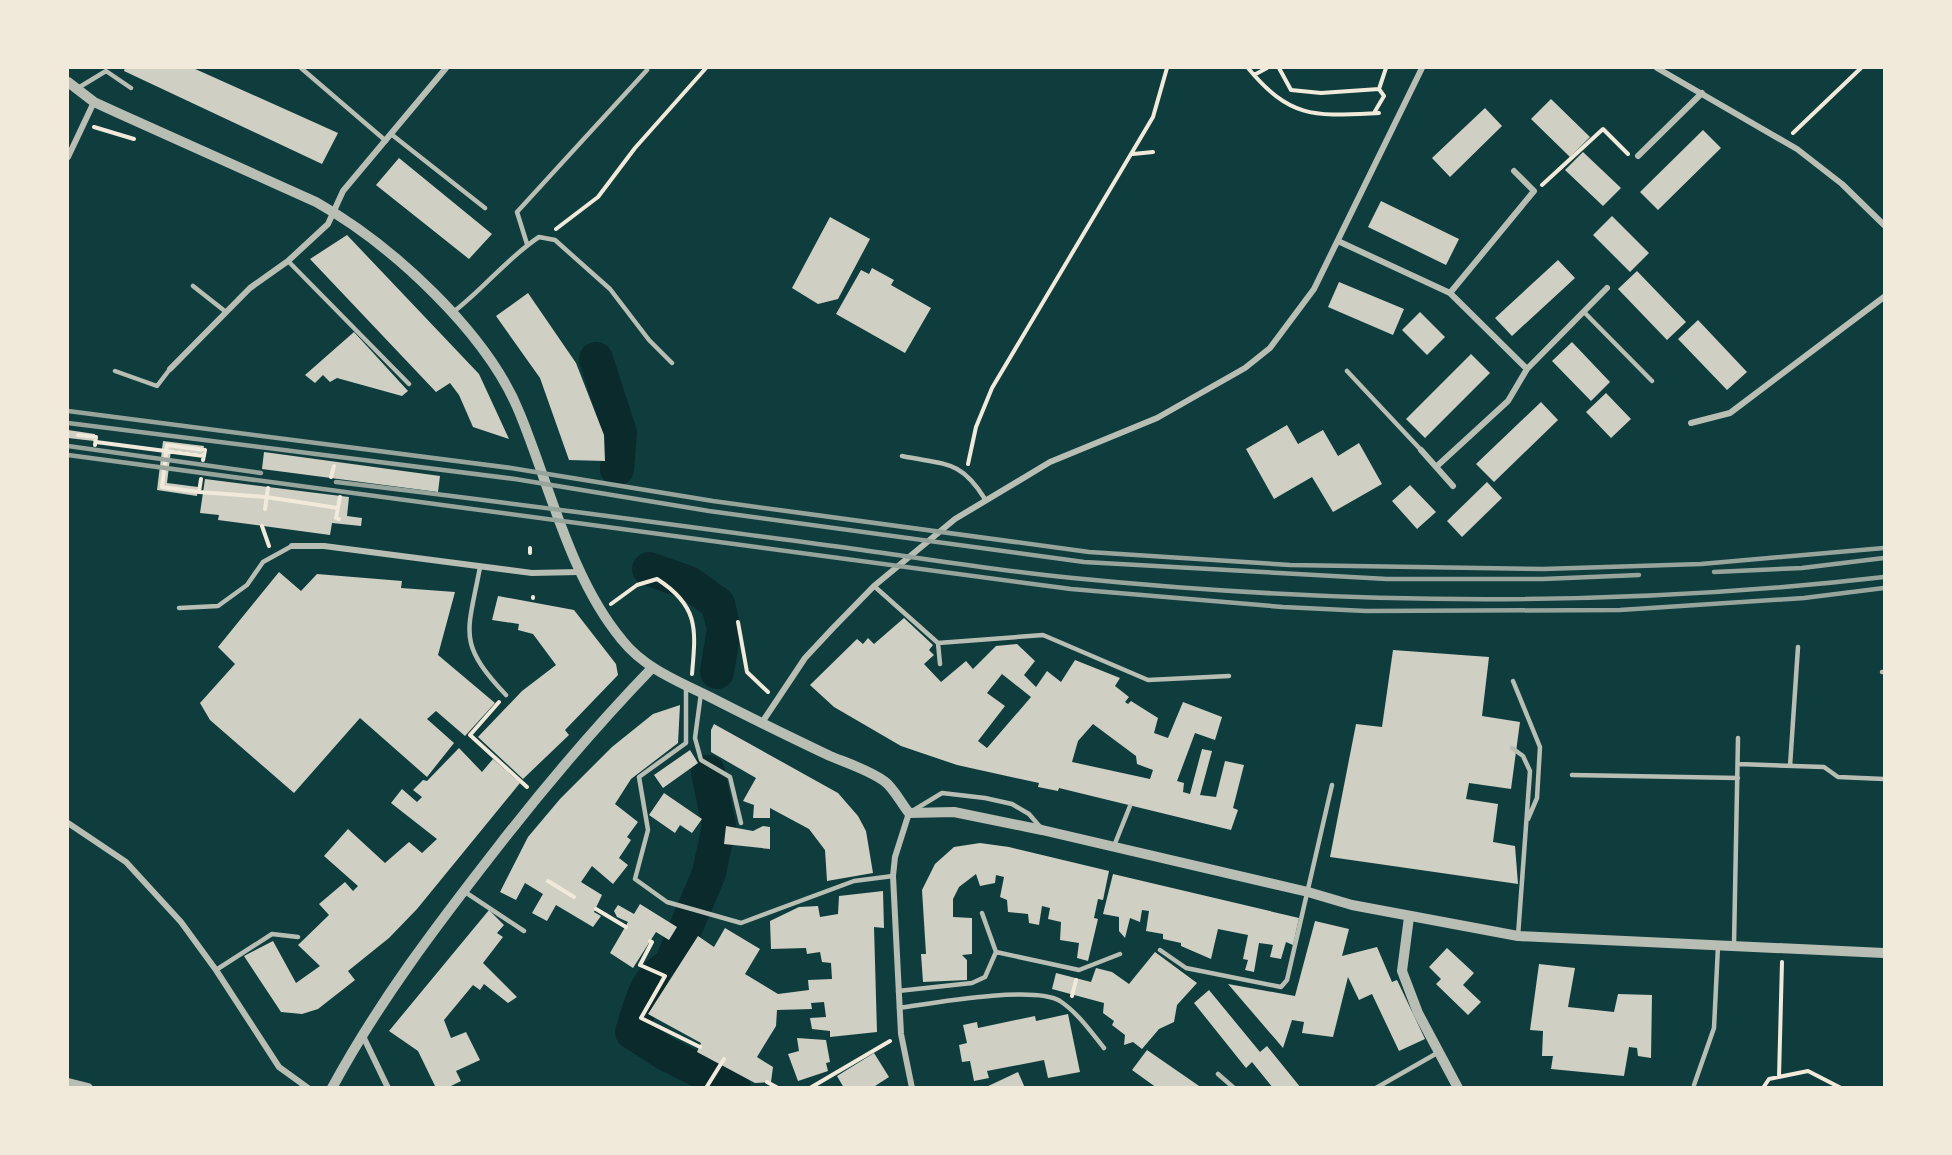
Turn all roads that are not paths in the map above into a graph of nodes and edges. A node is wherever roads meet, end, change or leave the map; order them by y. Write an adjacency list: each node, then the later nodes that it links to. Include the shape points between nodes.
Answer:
1 (301, 68): 13 (lane)
2 (446, 68): 12 (street)
3 (1422, 68): 20 (street)
4 (1657, 68): 10 (street)
5 (108, 69): 8 (lane); 9 (lane)
6 (647, 70): 21 (lane, via 517,212)
7 (68, 82): 8 (street)
8 (78, 88): 11 (street)
9 (131, 88)
10 (1702, 93): 14 (street); 19 (street, via 1784,141 1842,183)
11 (94, 102): 15 (street); 18 (street)
12 (391, 134): 13 (street); 17 (lane)
13 (386, 141): 18 (street, via 343,191)
14 (1638, 156)
15 (68, 157)
16 (1514, 171): 25 (street, via 1534,191)
17 (485, 208)
18 (335, 212): 22 (street, via 328,224); 29 (street, via 387,250)
19 (1884, 225)
20 (1340, 242): 25 (street); 42 (street, via 1308,298 1270,348 1245,368 1157,418 1050,462)
21 (527, 244): 29 (lane, via 476,295); 30 (lane, via 538,237 555,240 610,289)
22 (288, 261): 27 (street, via 250,288); 36 (lane)
23 (193, 286): 27 (lane)
24 (1607, 288): 28 (street)
25 (1450, 292): 32 (street)
26 (1884, 297): 37 (street, via 1730,413)
27 (226, 312): 31 (street)
28 (1584, 312): 32 (street); 35 (lane)
29 (452, 313): 45 (street, via 498,372 519,411)
30 (672, 363)
31 (170, 369): 33 (lane, via 157,386)
32 (1527, 369): 40 (street, via 1508,400)
33 (115, 371)
34 (1347, 371): 38 (lane)
35 (1652, 381)
36 (410, 384)
37 (1691, 423)
38 (1420, 450): 40 (street)
39 (902, 456): 42 (lane, via 956,467 966,473)
40 (1436, 467): 41 (street)
41 (1452, 486)
42 (986, 499): 46 (street, via 955,519)
43 (292, 546): 44 (street, via 324,546); 47 (lane, via 263,562 247,585 218,606)
44 (480, 567): 45 (street, via 532,573); 56 (lane, via 468,627 470,646 481,669)
45 (579, 572): 51 (street, via 622,642)
46 (874, 586): 48 (lane); 57 (street, via 804,658)
47 (179, 608)
48 (938, 643): 50 (lane); 52 (lane, via 1043,635 1148,680)
49 (1798, 646): 61 (lane)
50 (940, 664)
51 (652, 668): 54 (street); 74 (street, via 537,796)
52 (1229, 676)
53 (1513, 681): 68 (lane, via 1540,747 1537,798)
54 (688, 686): 55 (street); 73 (lane, via 686,743 639,777 648,831 635,879 667,902 741,923 854,881)
55 (701, 693): 57 (street); 70 (lane, via 695,738 701,760 730,777)
56 (506, 695)
57 (761, 724): 67 (street, via 884,781)
58 (1737, 738): 60 (lane)
59 (1512, 748): 68 (lane, via 1523,756 1530,771)
60 (1739, 764): 61 (lane); 63 (lane)
61 (1790, 766): 64 (lane, via 1824,767 1838,777)
62 (1572, 776): 63 (lane)
63 (1738, 778): 82 (lane)
64 (1884, 779)
65 (1332, 785): 75 (lane)
66 (1131, 806): 72 (lane)
67 (909, 813): 71 (street, via 954,812); 71 (lane, via 942,793 985,798 1012,804 1029,814); 73 (street)
68 (1527, 821): 79 (lane)
69 (68, 823): 87 (street, via 126,862 182,922)
70 (741, 823)
71 (1042, 830): 72 (street)
72 (1114, 846): 75 (street)
73 (893, 876): 88 (street)
74 (463, 890): 78 (lane); 90 (street)
75 (1308, 892): 77 (street); 83 (lane, via 1287,980 1281,987 1186,968)
76 (982, 913): 84 (lane)
77 (1409, 917): 79 (street); 92 (street, via 1402,971)
78 (524, 930)
79 (1518, 936): 81 (street)
80 (298, 937): 87 (lane, via 272,934)
81 (1718, 946): 82 (street); 95 (lane, via 1714,1028)
82 (1734, 947): 85 (street)
83 (1160, 950)
84 (996, 952): 86 (lane, via 1079,970); 88 (lane, via 985,977 972,983)
85 (1884, 952)
86 (1120, 954)
87 (216, 970): 97 (street, via 279,1066)
88 (898, 992): 89 (street)
89 (900, 1008): 91 (lane, via 1046,995 1072,1011); 100 (street)
90 (362, 1033): 98 (street); 99 (street)
91 (1104, 1048)
92 (1439, 1052): 102 (lane); 103 (street)
93 (1218, 1074): 101 (lane)
94 (68, 1083): 96 (street)
95 (1694, 1085)
96 (88, 1088)
97 (308, 1088)
98 (332, 1088)
99 (388, 1088)
100 (912, 1088)
101 (1234, 1088)
102 (1376, 1088)
103 (1458, 1088)

